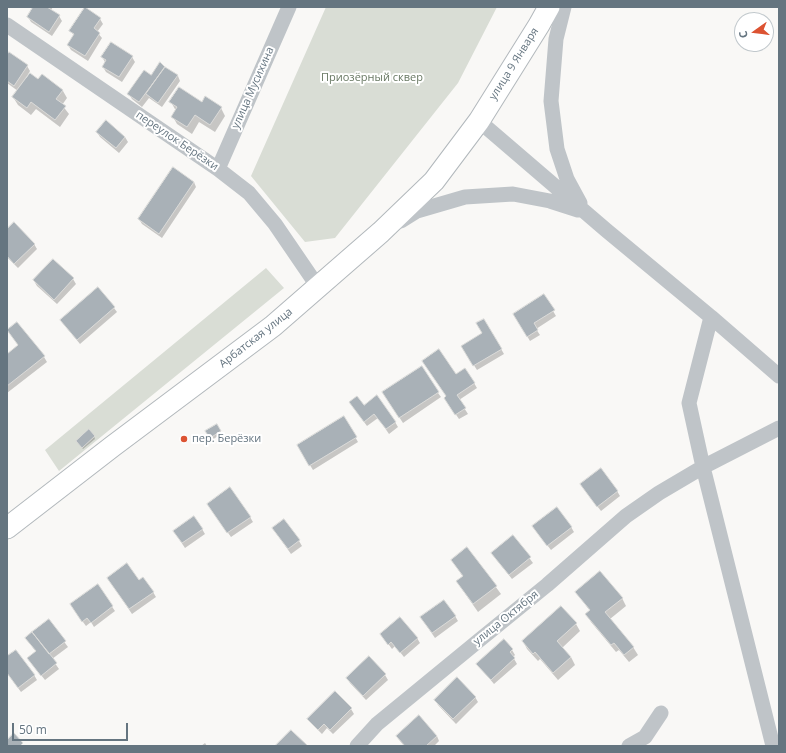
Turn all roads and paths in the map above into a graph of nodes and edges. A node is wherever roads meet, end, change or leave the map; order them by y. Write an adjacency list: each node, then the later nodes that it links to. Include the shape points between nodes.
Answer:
1 (289, 7): 6 (street, улица Мусихина)
2 (549, 7): 5 (main road, улица 9 Января)
3 (564, 7): 7 (street, via 556,39 551,101 557,149 567,179)
4 (7, 25): 6 (street, переулок Берёзки)
5 (479, 121): 7 (street); 8 (main road, Арбатская улица, via 434,181)
6 (218, 168): 9 (street, переулок Берёзки, via 249,193 275,224)
7 (585, 212): 8 (street, via 550,201 512,194 465,197 417,211); 10 (street)
8 (381, 232): 9 (main road, Арбатская улица)
9 (318, 287): 14 (main road, Арбатская улица, via 273,326)
10 (711, 316): 11 (street); 13 (street, via 690,403)
11 (779, 376)
12 (779, 428): 13 (street, улица Октября)
13 (703, 467): 16 (street, улица Октября, via 626,516 547,585 383,719); 18 (street)
14 (7, 528)
15 (661, 713): 17 (street, via 645,737)
16 (356, 746)
17 (629, 746)
18 (773, 746)

